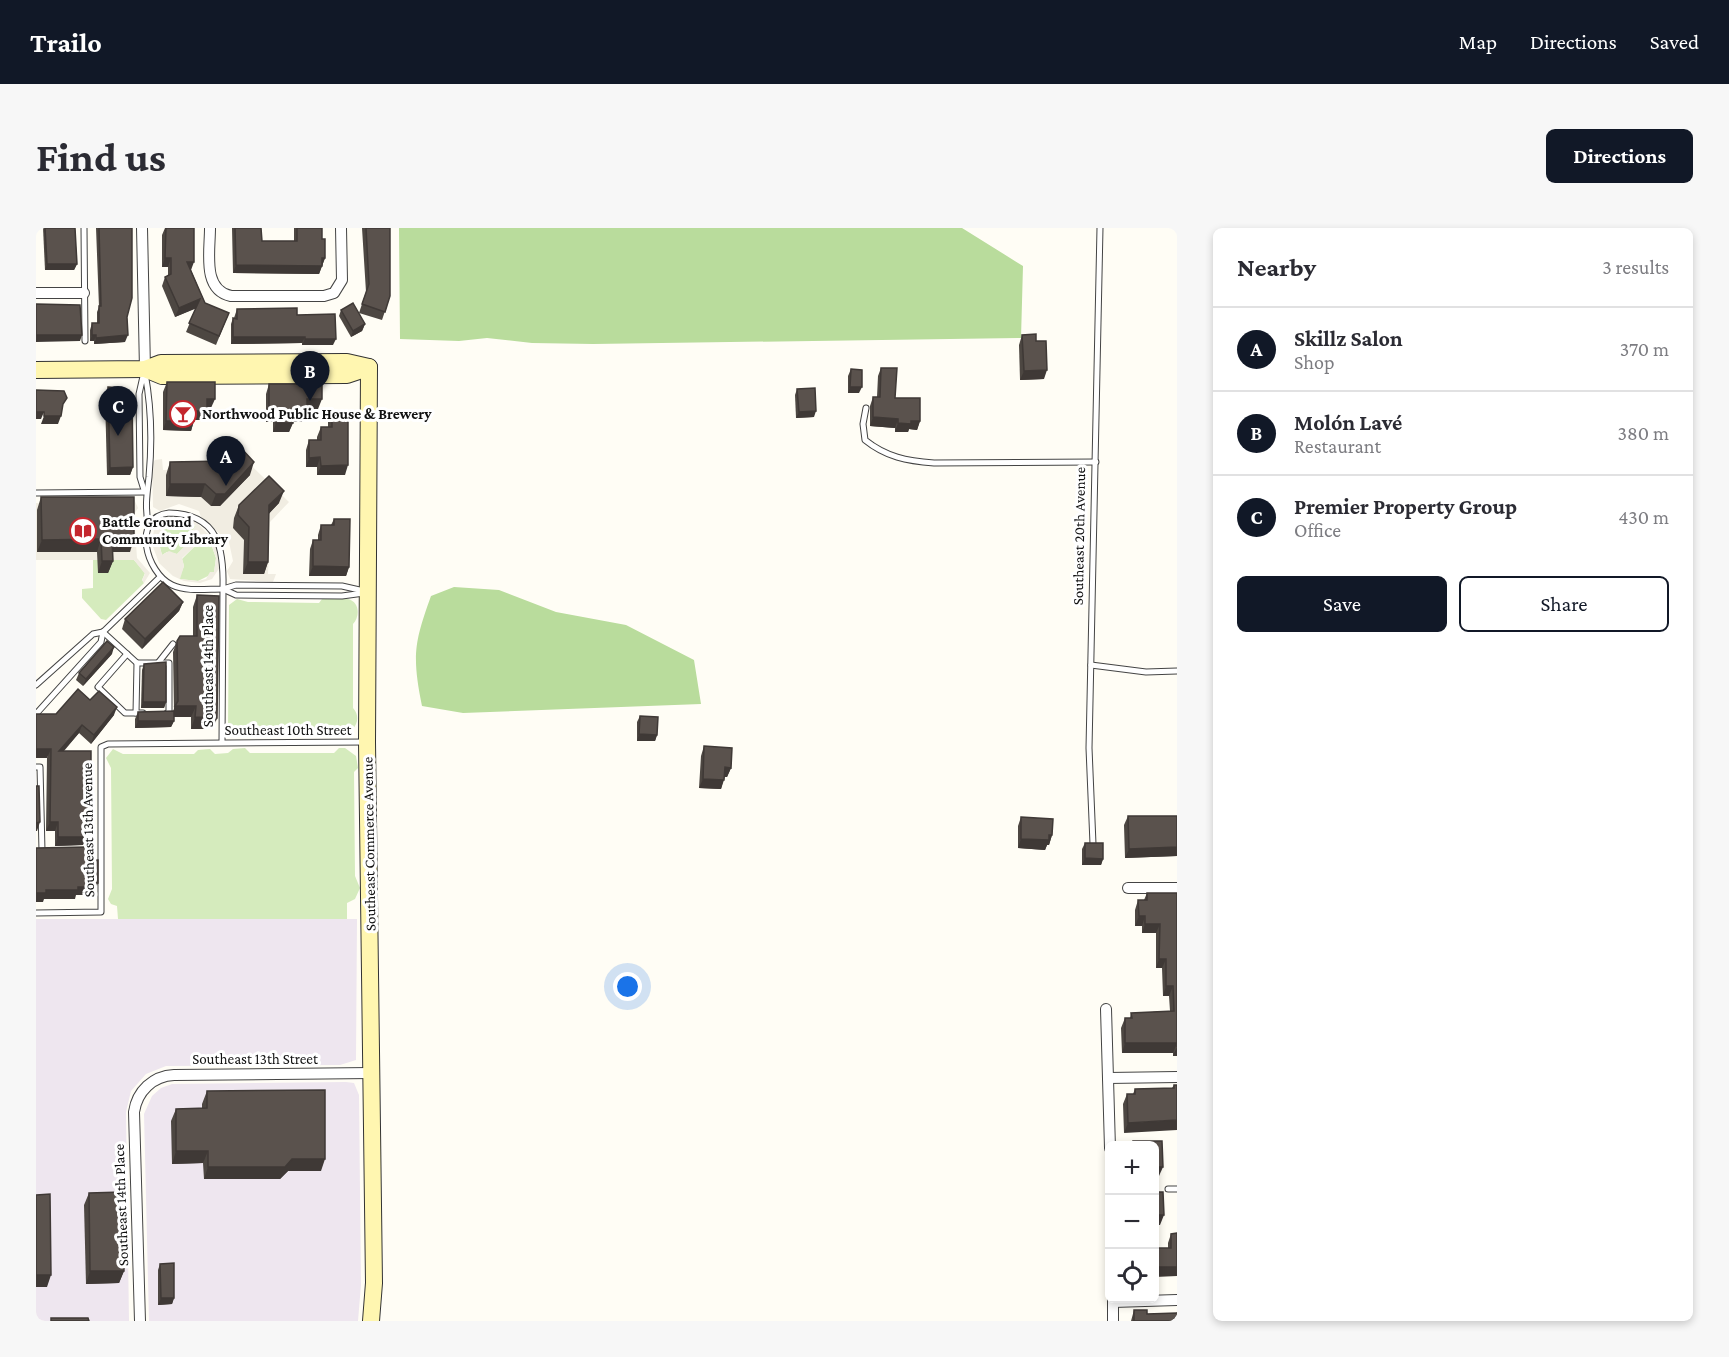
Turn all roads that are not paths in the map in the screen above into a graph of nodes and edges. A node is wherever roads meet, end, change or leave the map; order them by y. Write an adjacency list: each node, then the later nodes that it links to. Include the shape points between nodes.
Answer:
1 (84, 228): 7 (lane)
2 (142, 228): 9 (street)
3 (210, 228): 4 (street, via 215,289 231,296 324,296 338,291 342,280)
4 (341, 228)
5 (1100, 228): 12 (lane, Southeast 20th Avenue)
6 (36, 293): 7 (street)
7 (84, 293): 8 (lane)
8 (85, 341)
9 (144, 369): 10 (street); 13 (lane, via 149,394 149,477); 13 (lane, via 139,406 140,477); 18 (street, Southeast Commerce Avenue, via 162,376 347,375 369,367)
10 (36, 370)
11 (866, 408): 12 (lane, via 865,441 880,452 908,461)
12 (1096, 462): 24 (lane, Southeast 20th Avenue)
13 (145, 492): 14 (lane); 15 (lane)
14 (36, 493)
15 (148, 523): 16 (lane, via 148,553); 17 (lane, via 164,513 177,513 196,518 208,528 223,552)
16 (160, 577): 17 (lane, via 187,589); 19 (lane)
17 (223, 589): 18 (lane, via 236,585 342,586); 18 (lane, via 236,595 342,596); 31 (lane, Southeast 14th Place)
18 (368, 592): 32 (street, Southeast Commerce Avenue)
19 (104, 632): 21 (lane); 26 (lane, via 93,634); 30 (lane, via 101,642)
20 (173, 644): 23 (lane)
21 (127, 654): 22 (lane); 27 (lane, via 98,687 125,713)
22 (137, 663): 23 (lane); 27 (lane)
23 (158, 663): 29 (lane, via 170,663 169,713)
24 (1092, 665): 25 (lane, via 1146,672); 35 (lane, Southeast 20th Avenue, via 1089,748)
25 (1177, 671)
26 (36, 684)
27 (136, 713): 28 (lane)
28 (147, 713)
29 (158, 713)
30 (36, 714)
31 (222, 742): 32 (lane, Southeast 10th Street); 33 (lane, Southeast 10th Street)
32 (367, 742): 44 (street, Southeast Commerce Avenue)
33 (101, 747): 36 (lane, Southeast 13th Avenue)
34 (36, 767): 39 (lane, via 40,766)
35 (1093, 844)
36 (101, 849): 38 (lane); 42 (lane, Southeast 13th Avenue, via 101,912)
37 (54, 850): 39 (lane)
38 (89, 850)
39 (39, 851)
40 (1128, 888): 41 (street)
41 (1177, 888)
42 (36, 913)
43 (1106, 1009): 46 (street)
44 (371, 1073): 47 (street, Southeast 13th Street, via 174,1075 159,1078); 55 (street, Southeast Commerce Avenue)
45 (1177, 1077): 46 (street)
46 (1108, 1078): 48 (street)
47 (144, 1089): 54 (street, Southeast 14th Place, via 136,1102 134,1117)
48 (1110, 1141)
49 (1168, 1189): 50 (lane)
50 (1177, 1189)
51 (1159, 1300): 52 (street)
52 (1177, 1300)
53 (1113, 1303): 56 (street)
54 (140, 1321)
55 (371, 1321)
56 (1113, 1321)

